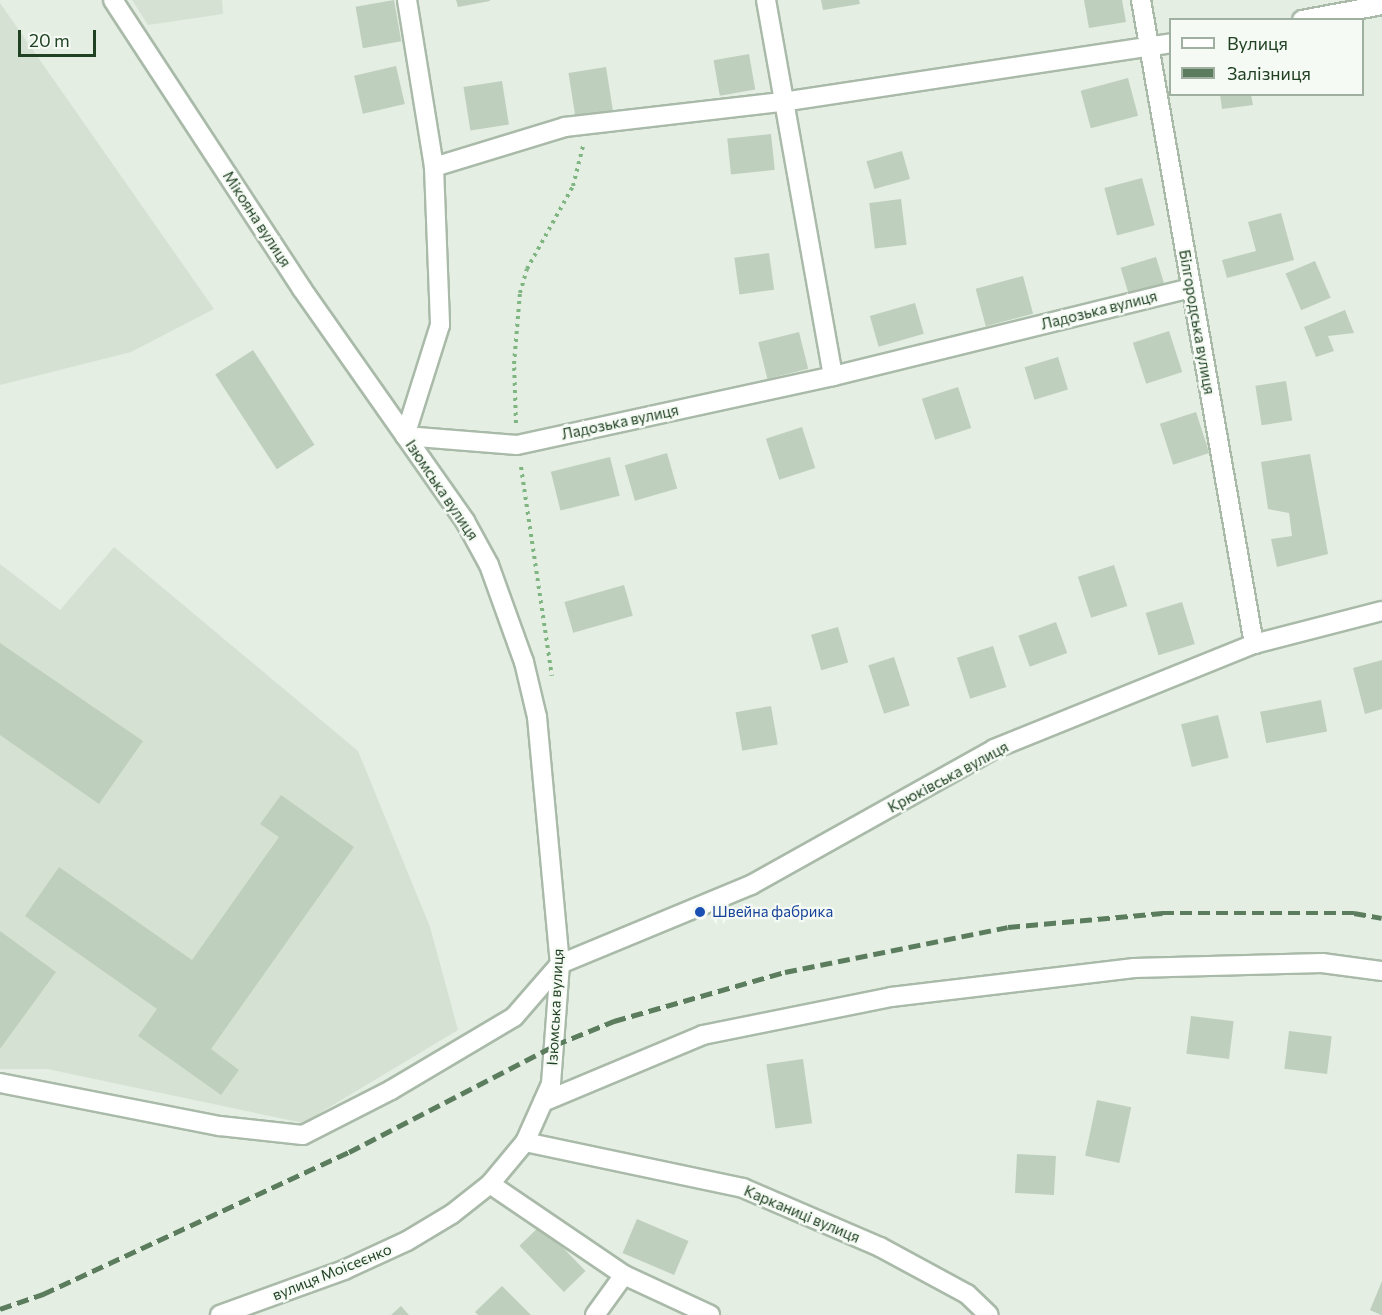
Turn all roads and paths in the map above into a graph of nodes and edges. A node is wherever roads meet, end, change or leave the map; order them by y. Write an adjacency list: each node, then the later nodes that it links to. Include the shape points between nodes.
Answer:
1 (113, 0): 13 (street, Мікояна вулиця, via 302,289)
2 (407, 0): 10 (street, Ізюмська вулиця)
3 (766, 0): 9 (street)
4 (1141, 0): 8 (street, Білгородська вулиця)
5 (1382, 5): 6 (street)
6 (1313, 18)
7 (1169, 43): 8 (street)
8 (1148, 47): 9 (street); 11 (street, Білгородська вулиця)
9 (782, 102): 10 (street, via 565,127); 12 (street)
10 (434, 167): 13 (street, Ізюмська вулиця, via 440,325)
11 (1190, 288): 12 (street, Ладозька вулиця); 15 (street, Білгородська вулиця)
12 (833, 376): 13 (street, Ладозька вулиця, via 517,445)
13 (405, 436): 16 (street, Ізюмська вулиця, via 465,521 489,565 524,662 537,717)
14 (1382, 610): 15 (street, Крюківська вулиця)
15 (1254, 644): 16 (street, Крюківська вулиця, via 994,749 751,885)
16 (560, 963): 18 (street, via 514,1017 391,1090 303,1134 220,1126); 19 (street, Ізюмська вулиця)
17 (1382, 971): 20 (street, via 1322,963 1134,968 891,997 703,1035)
18 (0, 1083)
19 (551, 1084): 20 (street, вулиця Моісеєнко)
20 (543, 1102): 21 (street, вулиця Моісеєнко)
21 (525, 1142): 22 (street, вулиця Моісеєнко); 27 (street, Карканиці вулиця, via 743,1188 880,1247 967,1294)
22 (490, 1184): 23 (street); 24 (street, вулиця Моісеєнко, via 452,1214 407,1241 344,1270)
23 (624, 1275): 25 (street); 26 (street)
24 (220, 1315)
25 (595, 1315)
26 (710, 1315)
27 (989, 1315)

